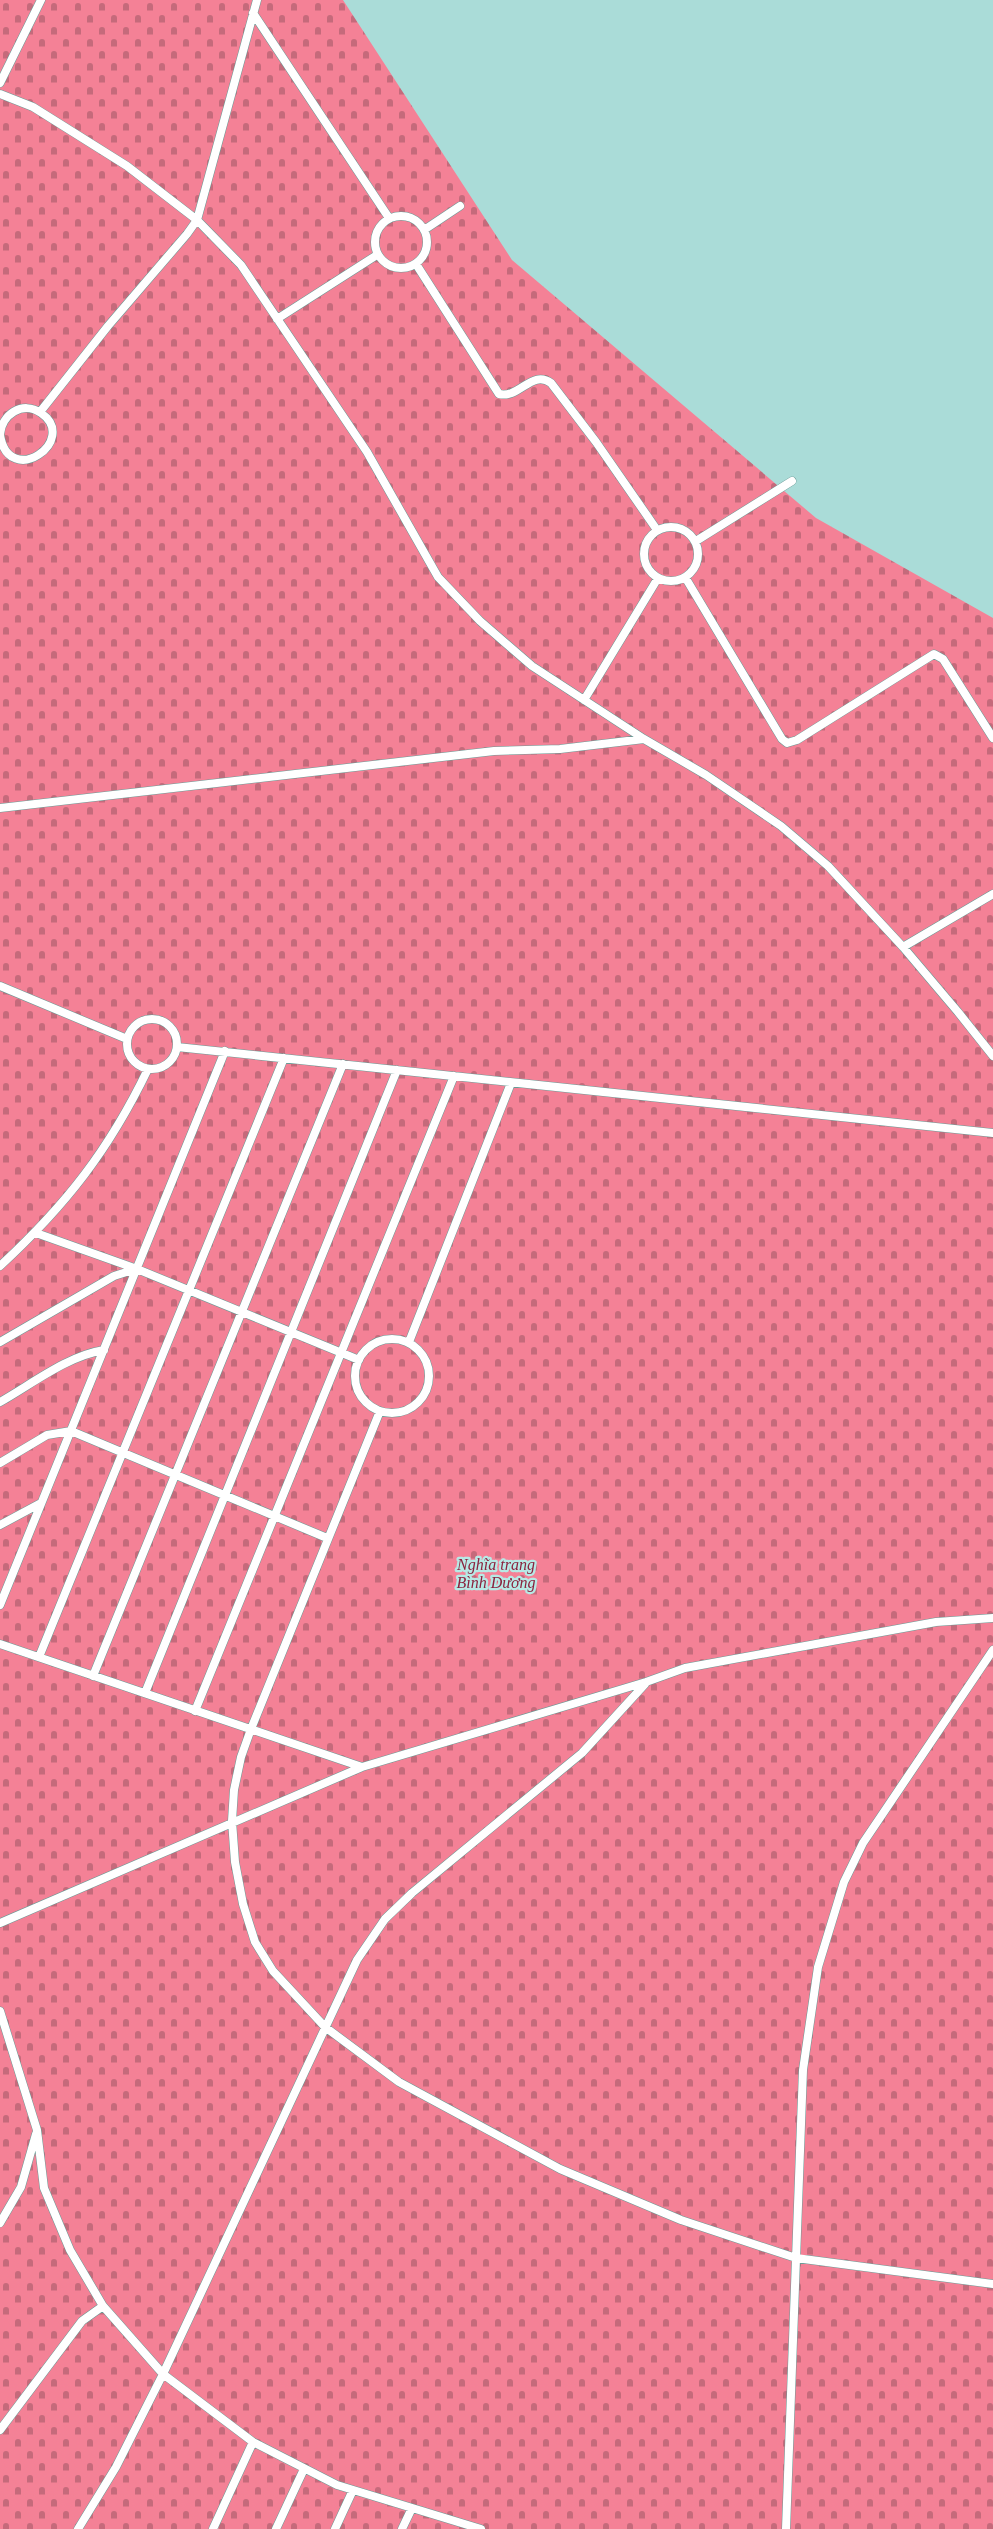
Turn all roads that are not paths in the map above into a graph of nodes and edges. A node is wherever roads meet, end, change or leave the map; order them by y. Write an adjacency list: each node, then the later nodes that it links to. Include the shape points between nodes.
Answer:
1 (41, 0): 4 (lane)
2 (257, 0): 3 (lane)
3 (253, 13): 7 (lane); 8 (lane)
4 (0, 83)
5 (0, 94): 8 (lane, via 33,107 127,166)
6 (460, 206): 9 (lane)
7 (389, 218): 9 (lane, via 406,216); 10 (lane, via 376,233)
8 (197, 220): 12 (lane, via 242,265); 13 (lane)
9 (424, 230): 11 (lane, via 427,244)
10 (377, 255): 11 (lane, via 394,268); 12 (lane)
11 (416, 264): 19 (lane, via 499,394 507,395 536,379 551,383)
12 (278, 319): 23 (lane, via 367,452 438,577 480,621 532,666)
13 (40, 412): 14 (lane, via 25,408); 16 (lane, via 50,425 47,448 26,460)
14 (2, 418): 15 (lane)
15 (0, 435): 16 (lane)
16 (7, 452): 17 (lane)
17 (0, 460)
18 (792, 481): 20 (lane)
19 (657, 530): 20 (lane, via 674,526); 22 (lane, via 644,551 647,568)
20 (696, 541): 21 (lane, via 696,565)
21 (685, 577): 22 (lane, via 665,581); 24 (lane, via 787,743 797,741 934,654 943,659)
22 (658, 578): 23 (lane)
23 (584, 700): 25 (lane)
24 (993, 738)
25 (644, 739): 26 (lane, via 560,749 494,751); 28 (lane, via 781,826 828,866)
26 (0, 808)
27 (993, 894): 28 (lane)
28 (903, 947): 33 (lane)
29 (0, 986): 30 (lane)
30 (128, 1039): 31 (lane, via 135,1025 150,1018 159,1019 172,1028); 36 (lane, via 132,1059)
31 (177, 1047): 32 (lane); 36 (lane, via 166,1065)
32 (225, 1052): 34 (lane); 43 (lane)
33 (993, 1056)
34 (284, 1058): 35 (lane); 44 (lane)
35 (343, 1064): 37 (lane); 45 (lane)
36 (148, 1069): 41 (lane, via 99,1156)
37 (397, 1070): 38 (lane); 46 (lane)
38 (454, 1076): 39 (lane); 50 (lane)
39 (511, 1083): 40 (lane); 48 (lane)
40 (993, 1133)
41 (36, 1233): 42 (lane); 43 (lane)
42 (0, 1266)
43 (136, 1269): 44 (lane); 47 (lane, via 114,1276); 49 (lane)
44 (189, 1290): 45 (lane); 55 (lane)
45 (242, 1312): 46 (lane); 57 (lane)
46 (291, 1332): 50 (lane); 58 (lane)
47 (0, 1342)
48 (409, 1342): 51 (lane, via 379,1342); 53 (lane, via 429,1368 426,1390 421,1399 402,1411)
49 (104, 1350): 52 (lane, via 73,1360); 54 (lane)
50 (341, 1353): 51 (lane); 60 (lane)
51 (359, 1360): 53 (lane, via 359,1391 364,1400)
52 (0, 1402)
53 (380, 1411): 62 (lane)
54 (71, 1431): 55 (lane); 56 (lane, via 47,1435); 59 (lane)
55 (123, 1452): 57 (lane); 67 (lane)
56 (0, 1463)
57 (176, 1475): 58 (lane); 68 (lane)
58 (225, 1495): 60 (lane); 70 (lane)
59 (41, 1503): 61 (lane); 63 (lane)
60 (275, 1516): 62 (lane); 71 (lane)
61 (0, 1525)
62 (327, 1538): 72 (lane)
63 (0, 1605)
64 (993, 1618): 69 (lane, via 936,1622 685,1668)
65 (0, 1644): 67 (lane)
66 (993, 1650): 80 (lane, via 863,1843 844,1882 818,1966 803,2070)
67 (39, 1657): 68 (lane)
68 (93, 1676): 70 (lane)
69 (646, 1682): 73 (lane); 77 (lane, via 582,1753 385,1919 357,1960)
70 (145, 1693): 71 (lane)
71 (195, 1711): 72 (lane)
72 (250, 1729): 73 (lane); 74 (lane, via 234,1790)
73 (362, 1767): 74 (lane)
74 (232, 1821): 75 (lane); 77 (lane, via 235,1862 255,1942 280,1980)
75 (0, 1923)
76 (0, 2011): 78 (lane)
77 (325, 2027): 80 (lane, via 399,2082 560,2169 681,2220); 83 (lane)
78 (37, 2130): 79 (lane, via 21,2187); 82 (lane, via 44,2188 69,2250)
79 (0, 2223)
80 (796, 2258): 81 (lane); 96 (lane)
81 (993, 2284)
82 (103, 2306): 83 (lane); 84 (lane, via 82,2321)
83 (163, 2374): 85 (lane); 90 (lane, via 116,2467)
84 (0, 2430)
85 (253, 2442): 86 (lane); 91 (lane)
86 (304, 2469): 87 (lane); 92 (lane)
87 (353, 2490): 88 (lane); 93 (lane)
88 (412, 2508): 89 (lane); 94 (lane)
89 (467, 2527): 95 (lane)
90 (78, 2529)
91 (213, 2529)
92 (276, 2529)
93 (335, 2529)
94 (402, 2529)
95 (481, 2529)
96 (786, 2529)

